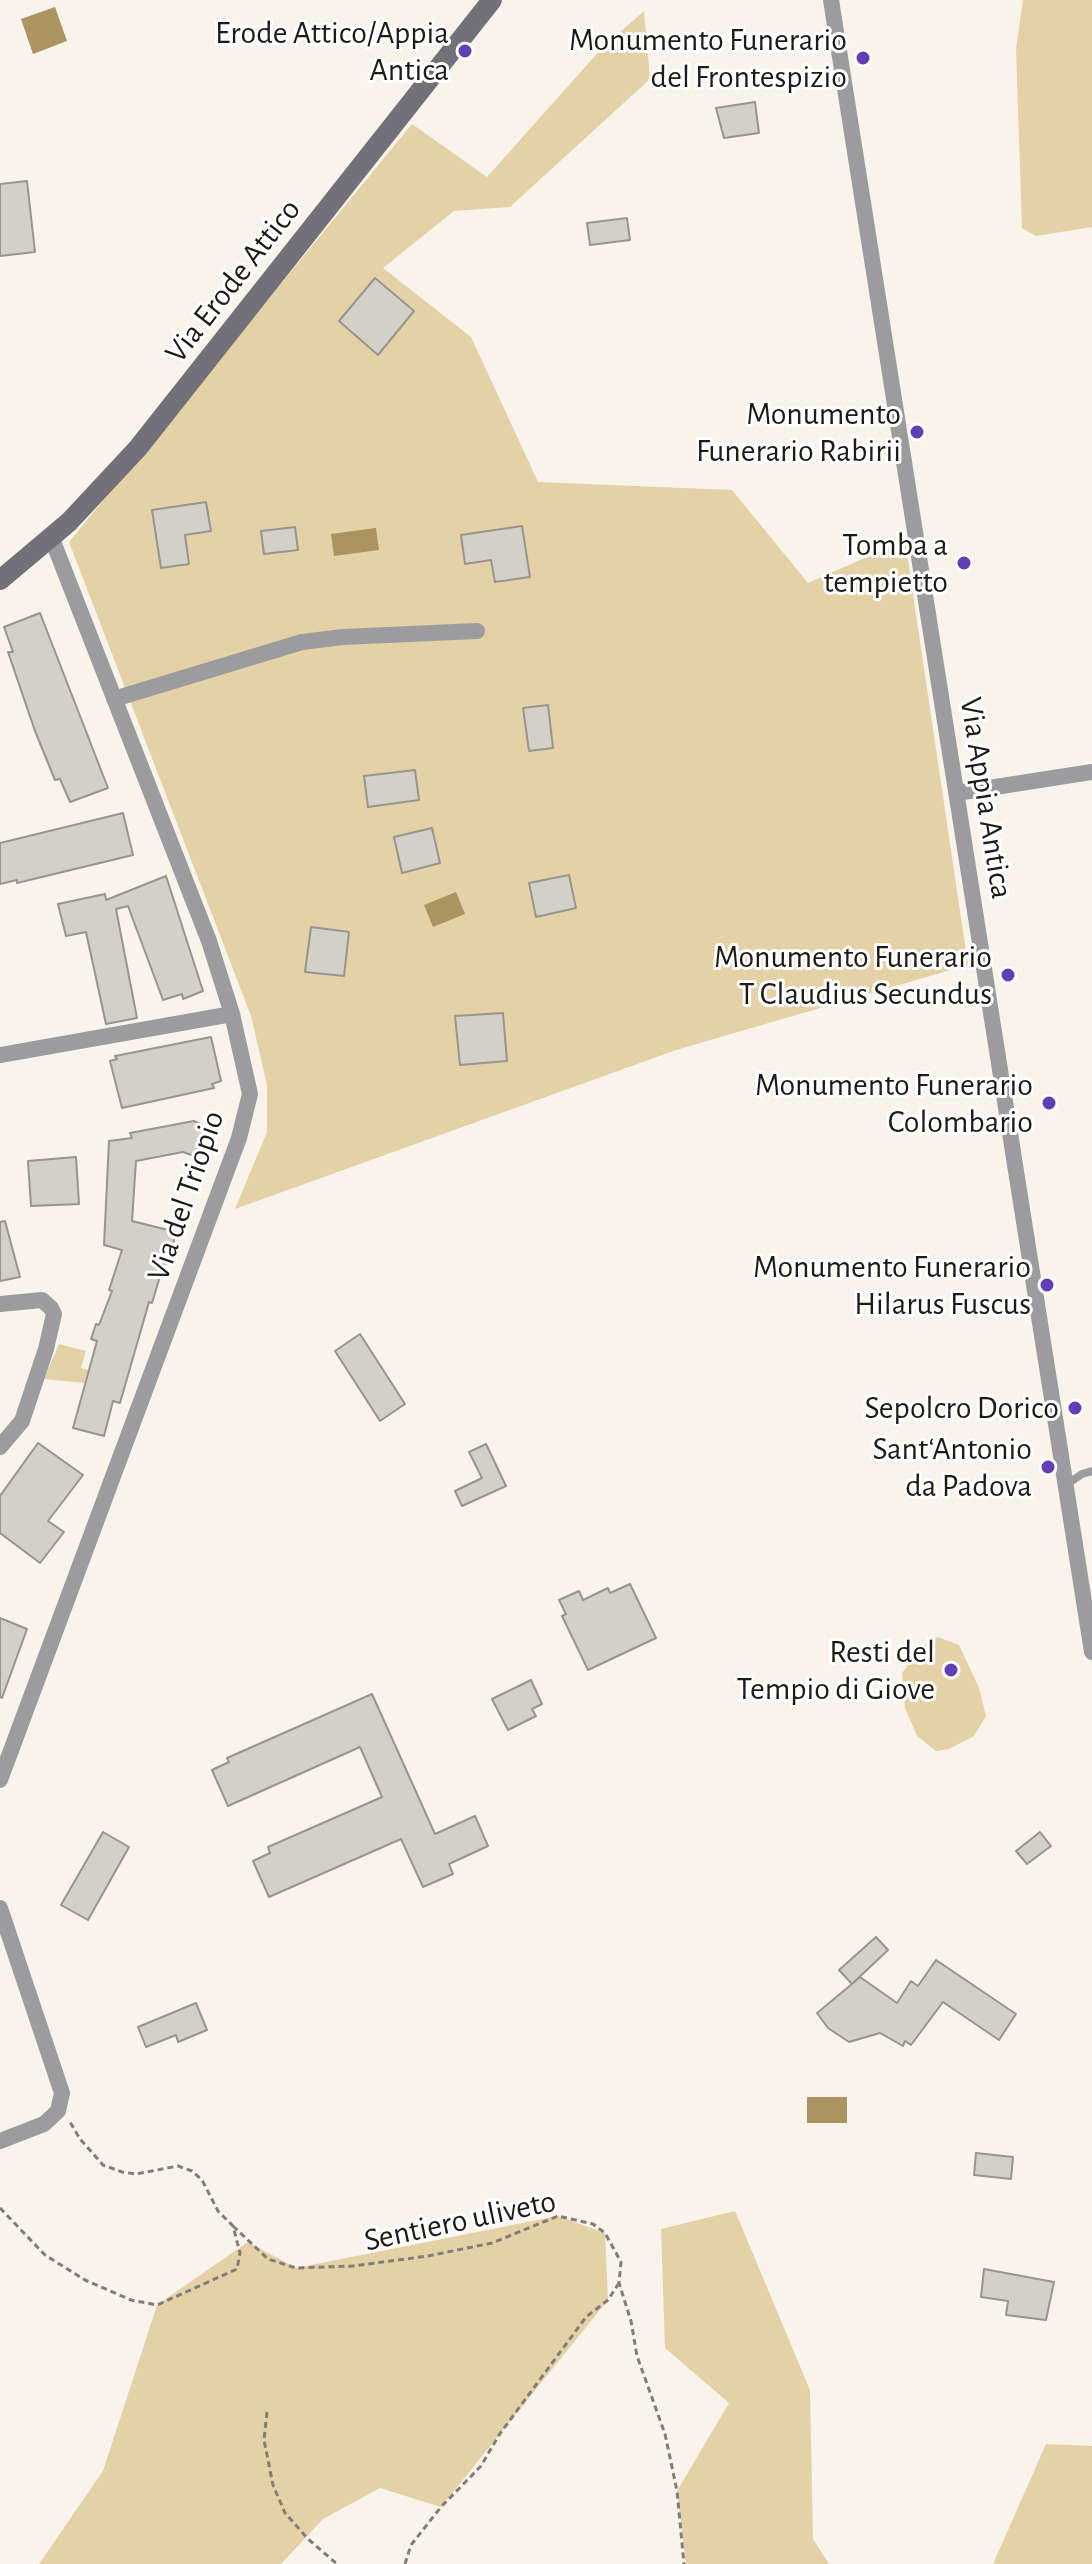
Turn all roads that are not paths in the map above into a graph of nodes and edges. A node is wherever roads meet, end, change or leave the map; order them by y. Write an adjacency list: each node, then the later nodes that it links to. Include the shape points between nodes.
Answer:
1 (492, 0): 3 (main road, Via Erode Attico, via 138,448)
2 (831, 0): 8 (street, Via Appia Antica)
3 (52, 539): 4 (main road, Via Erode Attico); 6 (street, Via del Triopio)
4 (0, 580)
5 (477, 631): 6 (street, via 302,642)
6 (114, 699): 9 (street, Via del Triopio, via 209,941)
7 (1092, 772): 8 (street)
8 (957, 793): 14 (street, Via Appia Antica)
9 (232, 1014): 10 (street); 16 (street, Via del Triopio, via 250,1094 239,1138)
10 (0, 1055)
11 (0, 1304): 12 (street, via 42,1300 54,1314 22,1421)
12 (0, 1447)
13 (1092, 1471): 14 (lane)
14 (1066, 1485): 15 (street, Via Appia Antica)
15 (1092, 1652)
16 (0, 1780)
17 (0, 1908): 18 (street, via 62,2093 58,2111 44,2124)
18 (0, 2141)

